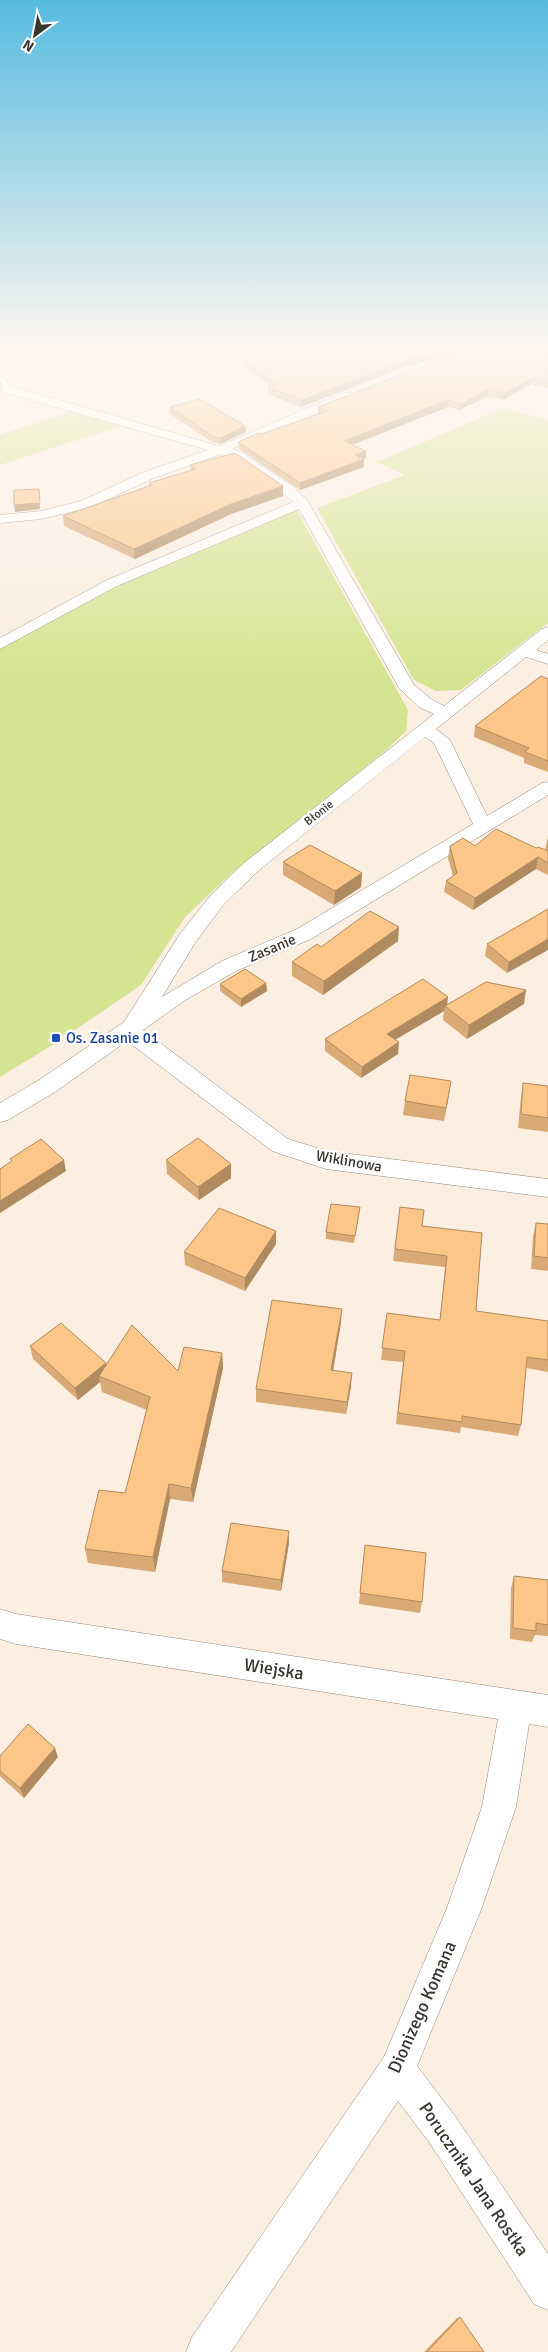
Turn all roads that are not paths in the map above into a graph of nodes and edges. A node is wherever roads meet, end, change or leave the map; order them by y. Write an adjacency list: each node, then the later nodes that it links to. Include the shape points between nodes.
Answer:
1 (193, 460): 4 (street, via 67,510)
2 (243, 460): 3 (street, via 290,491)
3 (302, 503): 6 (street, via 112,583); 9 (street, via 407,688 425,703)
4 (0, 518)
5 (548, 632): 7 (street, Błonie)
6 (0, 644)
7 (524, 651): 8 (street); 9 (street, Błonie)
8 (548, 659)
9 (445, 713): 10 (street, Błonie)
10 (424, 729): 12 (street, via 441,740); 13 (street, Błonie, via 251,867 217,900 187,939)
11 (548, 787): 12 (street, Zasanie)
12 (483, 826): 13 (street, Zasanie, via 304,934 229,966 180,994)
13 (128, 1032): 14 (street, Zasanie); 15 (street, Wiklinowa, via 280,1145 326,1160)
14 (0, 1114)
15 (548, 1188)
16 (0, 1624): 17 (street, Wiejska)
17 (516, 1706): 18 (street, Wiejska); 19 (street, Dionizego Komana, via 499,1807 464,1910)
18 (548, 1711)
19 (397, 2070): 20 (street, Porucznika Jana Rostka, via 442,2129); 21 (street, Dionizego Komana)
20 (548, 2290)
21 (206, 2352)

